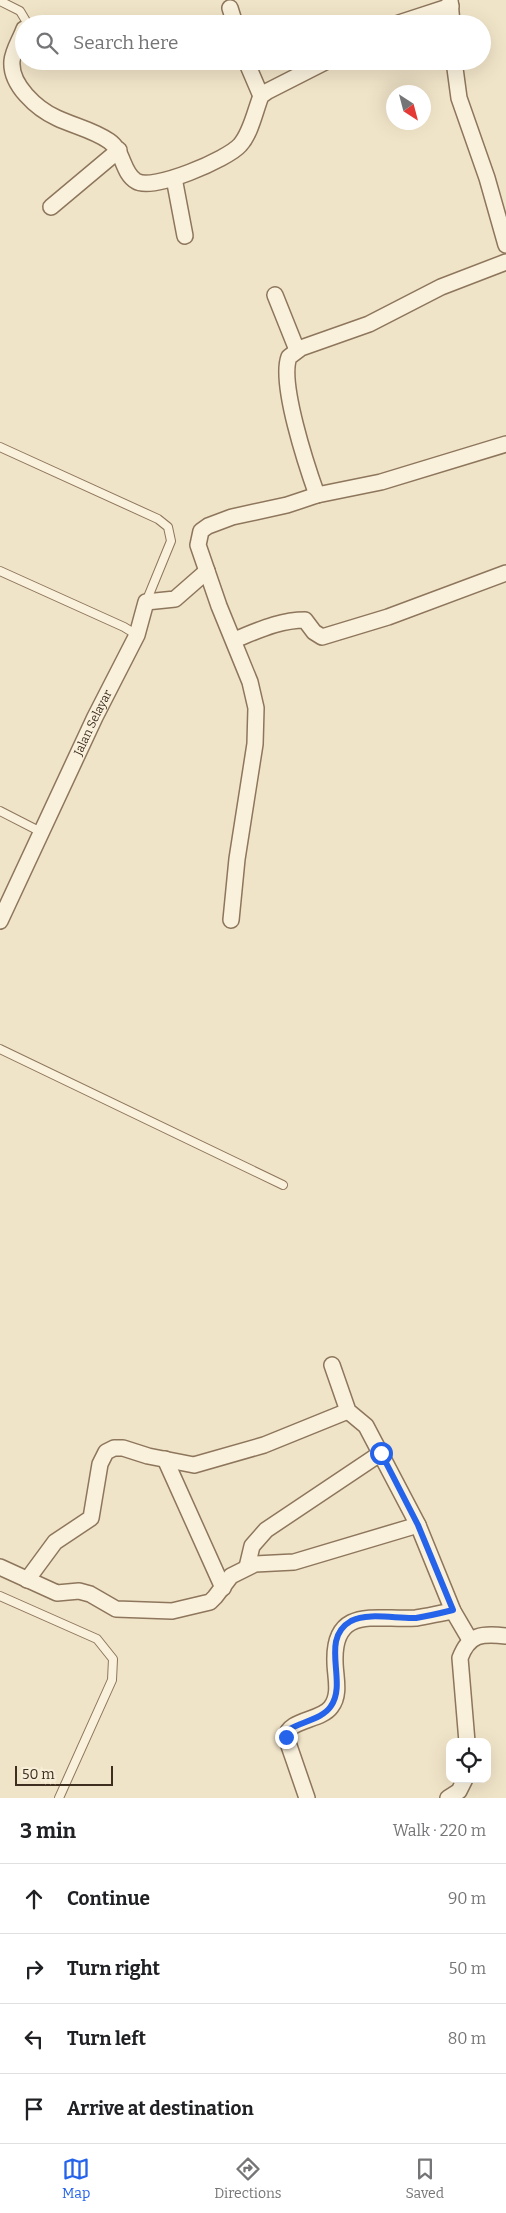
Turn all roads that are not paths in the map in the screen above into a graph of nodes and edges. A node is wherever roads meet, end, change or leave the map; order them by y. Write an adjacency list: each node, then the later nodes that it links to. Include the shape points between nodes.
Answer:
1 (0, 1): 4 (lane, via 20,11)
2 (451, 3): 6 (street)
3 (230, 8): 5 (street)
4 (21, 15)
5 (232, 15)
6 (420, 15)
7 (15, 50): 12 (street, via 12,62 14,75 20,86 45,111 110,141)
8 (250, 70): 11 (street)
9 (309, 70): 11 (street)
10 (455, 70): 16 (street, via 459,98)
11 (261, 96): 13 (street, via 242,143 236,150)
12 (119, 150): 13 (street, via 135,181 150,183); 14 (street)
13 (174, 178): 15 (street)
14 (51, 207)
15 (185, 236)
16 (506, 245)
17 (506, 262): 19 (street, via 441,287 369,324)
18 (275, 295): 19 (street)
19 (297, 350): 22 (street, via 289,357 286,373 297,431)
20 (506, 444): 22 (street, via 381,482)
21 (0, 447): 26 (lane, Jalan Selayar, via 165,523 170,530 171,542)
22 (317, 495): 24 (street, via 208,526 201,531 198,545)
23 (0, 571): 27 (lane)
24 (207, 571): 26 (street, via 175,599); 28 (street)
25 (506, 573): 28 (street, via 388,617 322,637 305,620 293,620)
26 (146, 602): 27 (street, Jalan Selayar)
27 (137, 635): 30 (street, Jalan Selayar)
28 (234, 640): 31 (street, via 250,682 256,719)
29 (0, 811): 30 (lane)
30 (42, 832): 32 (street, Jalan Selayar)
31 (231, 920)
32 (0, 921)
33 (0, 1049): 34 (lane)
34 (283, 1185)
35 (332, 1365): 36 (street)
36 (348, 1411): 37 (street, via 366,1426); 38 (street, via 264,1444 194,1465)
37 (381, 1453): 39 (street); 41 (street, via 266,1530 252,1546)
38 (165, 1460): 42 (street, via 123,1448 106,1452 100,1464 91,1518 55,1542); 43 (street)
39 (418, 1525): 41 (street, via 294,1562); 45 (street)
40 (0, 1567): 42 (street)
41 (247, 1567): 43 (street, via 231,1576)
42 (27, 1580): 43 (street, via 56,1593 78,1591 90,1594 116,1609 146,1611 172,1611 205,1604)
43 (223, 1588)
44 (0, 1596): 50 (lane, via 97,1638 113,1659 112,1680)
45 (453, 1610): 47 (street); 51 (street, via 415,1618 352,1620 344,1627 335,1651 337,1683 332,1706 286,1734)
46 (506, 1636): 47 (street, via 482,1635)
47 (470, 1640): 48 (street, via 460,1658)
48 (466, 1738)
49 (463, 1783): 52 (street, via 459,1791)
50 (59, 1798)
51 (306, 1798)
52 (448, 1798)

